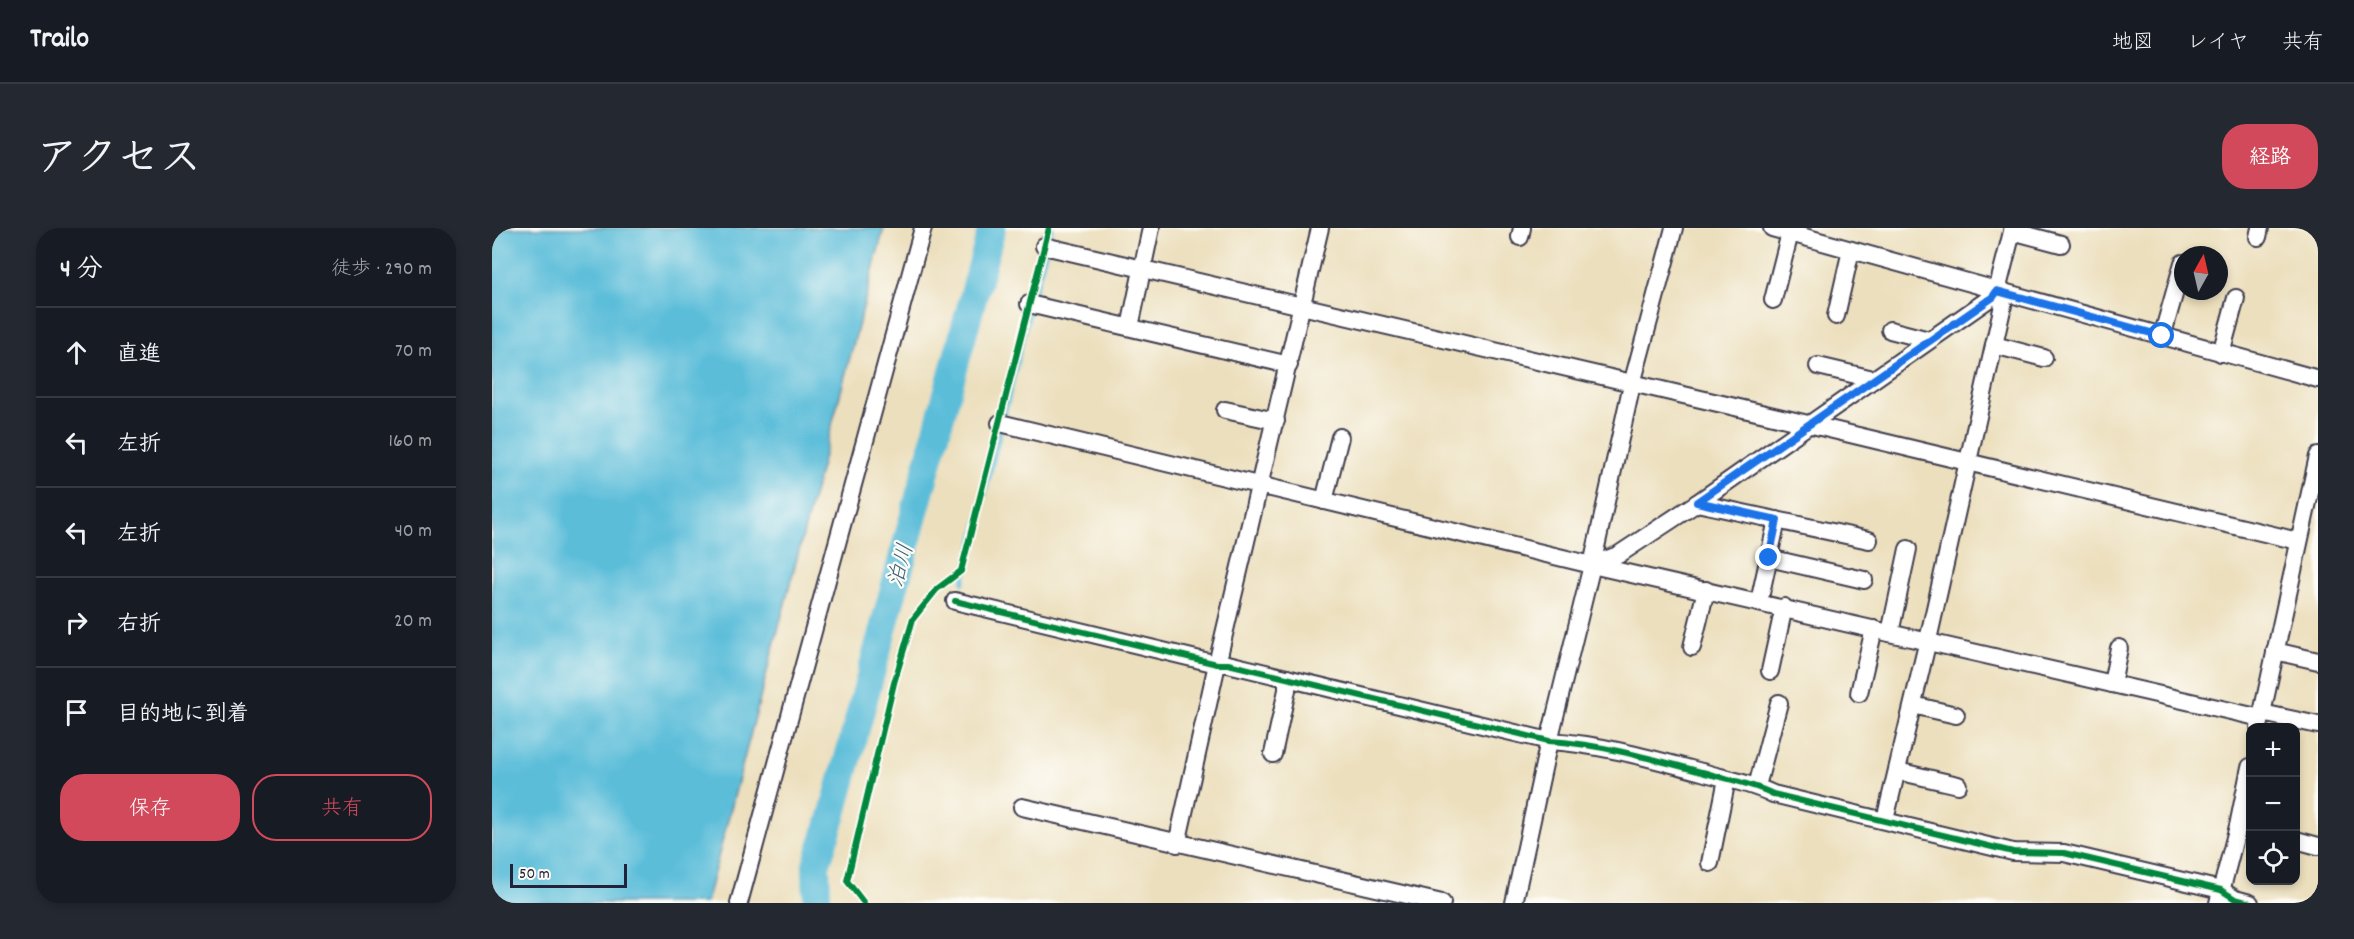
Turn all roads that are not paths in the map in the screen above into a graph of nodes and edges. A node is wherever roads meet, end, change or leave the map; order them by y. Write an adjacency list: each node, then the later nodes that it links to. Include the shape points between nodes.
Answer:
1 (923, 228): 84 (street)
2 (1151, 228): 11 (street)
3 (1320, 228): 17 (street)
4 (1674, 228): 30 (street)
5 (1772, 228): 7 (street)
6 (2013, 230): 8 (street); 12 (street)
7 (1790, 233): 10 (street); 15 (street)
8 (2061, 244)
9 (1044, 246): 11 (street)
10 (1851, 250): 12 (street); 18 (street)
11 (1142, 269): 17 (street); 19 (street)
12 (1997, 291): 21 (street); 22 (street); 23 (street, via 2003,304)
13 (2174, 294): 21 (street)
14 (2236, 298): 24 (street)
15 (1773, 300)
16 (1029, 304): 19 (street)
17 (1303, 306): 26 (street); 30 (street)
18 (1836, 316)
19 (1130, 327): 26 (street)
20 (1890, 330): 22 (street)
21 (2162, 336): 24 (street)
22 (1929, 340): 28 (street)
23 (1994, 345): 25 (street); 37 (street)
24 (2221, 353): 29 (street)
25 (2044, 358)
26 (1289, 365): 32 (street)
27 (1818, 366): 28 (street)
28 (1873, 379): 34 (street)
29 (2318, 379)
30 (1632, 384): 34 (street); 46 (street)
31 (1225, 410): 32 (street)
32 (1276, 421): 38 (street)
33 (1000, 423): 38 (street)
34 (1808, 424): 37 (street); 40 (street)
35 (1340, 437): 39 (street)
36 (2318, 456): 43 (street)
37 (1967, 463): 43 (street); 54 (street)
38 (1261, 485): 39 (street); 59 (street)
39 (1324, 501): 46 (street)
40 (1697, 502): 41 (street); 46 (street, via 1618,555)
41 (1777, 520): 42 (street); 45 (street)
42 (1869, 540)
43 (2298, 541): 57 (street)
44 (1908, 549): 53 (street)
45 (1769, 558): 47 (street); 50 (street)
46 (1592, 565): 48 (street); 69 (street)
47 (1864, 580)
48 (1706, 590): 50 (street); 55 (street)
49 (955, 601): 59 (street)
50 (1759, 602): 51 (street)
51 (1784, 608): 52 (street); 60 (street)
52 (1874, 629): 53 (street); 63 (street)
53 (1890, 633): 54 (street)
54 (1928, 640): 62 (street); 65 (street)
55 (1692, 647)
56 (2119, 648): 62 (street)
57 (2275, 651): 58 (street); 67 (street)
58 (2318, 661)
59 (1217, 664): 61 (street); 80 (street)
60 (1770, 671)
61 (1287, 678): 69 (street); 70 (street)
62 (2112, 684): 67 (street)
63 (1859, 693)
64 (1779, 703): 75 (street)
65 (1913, 705): 66 (street); 71 (street)
66 (1956, 715)
67 (2261, 719): 68 (street)
68 (2318, 725)
69 (1549, 741): 73 (street, via 1573,742); 86 (street)
70 (1273, 754)
71 (1897, 771): 74 (street); 77 (street)
72 (2249, 777): 78 (street)
73 (1728, 779): 75 (street); 82 (street)
74 (1958, 785)
75 (1757, 786): 77 (street, via 1773,794)
76 (1022, 807): 80 (street)
77 (1885, 820): 83 (street, via 2013,852 2064,853)
78 (2244, 828): 83 (street)
79 (2300, 841): 81 (street)
80 (1178, 844): 85 (street)
81 (2318, 846)
82 (1710, 863)
83 (2219, 897): 87 (street)
84 (739, 903)
85 (1442, 903)
86 (1514, 903)
87 (2250, 903)

